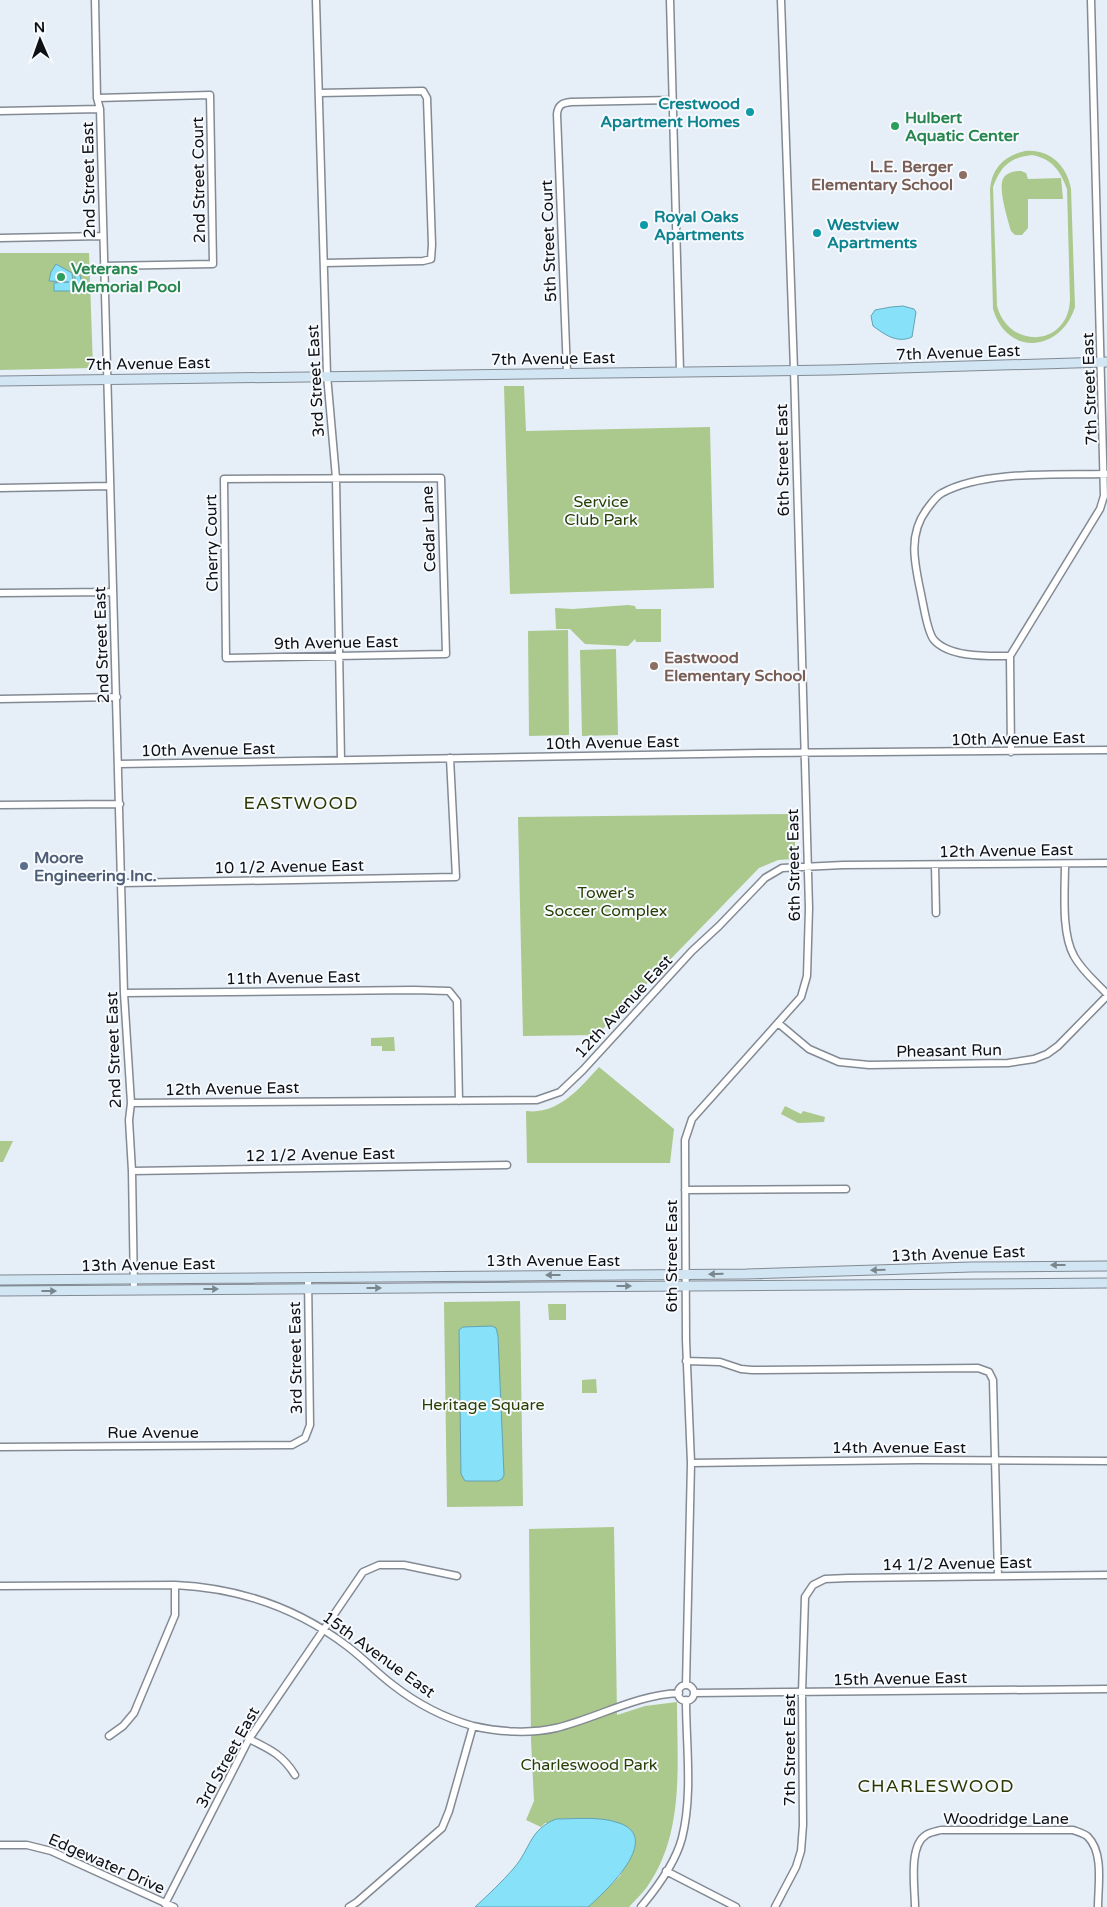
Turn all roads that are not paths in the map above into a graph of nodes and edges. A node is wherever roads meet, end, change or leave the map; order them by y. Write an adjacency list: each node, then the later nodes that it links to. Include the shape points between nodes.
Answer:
1 (95, 0): 7 (street, 2nd Street East)
2 (316, 0): 6 (street, 3rd Street East)
3 (670, 0): 8 (street)
4 (781, 0): 16 (street, 6th Street East)
5 (1091, 0): 15 (street, 7th Street East)
6 (319, 93): 13 (street, 3rd Street East); 13 (street, via 423,91 428,117 432,245 431,259 424,261)
7 (97, 98): 9 (street, 2nd Street East); 14 (street, 2nd Street Court, via 210,95 213,264)
8 (673, 100): 17 (street); 18 (street, 5th Street Court, via 571,102 558,108)
9 (100, 108): 10 (street); 11 (street, 2nd Street East)
10 (0, 111)
11 (102, 236): 12 (street); 14 (street, 2nd Street East)
12 (0, 238)
13 (324, 263): 19 (street, 3rd Street East)
14 (104, 266): 20 (street, 2nd Street East)
15 (1104, 363): 16 (main road, 7th Avenue East); 22 (street, 7th Street East)
16 (794, 370): 17 (main road, 7th Avenue East); 36 (street, 6th Street East)
17 (680, 371): 18 (main road, 7th Avenue East)
18 (567, 373): 19 (main road, 7th Avenue East)
19 (327, 375): 20 (main road, 7th Avenue East); 23 (street, 3rd Street East)
20 (106, 379): 21 (main road, 7th Avenue East); 24 (street, 2nd Street East)
21 (0, 381)
22 (1106, 474): 30 (street, 7th Street East, via 1100,509); 30 (street, via 1008,477 970,483 942,493 918,521 914,541 916,570 934,640 952,651 975,656)
23 (336, 478): 28 (street, Cedar Lane, via 441,478); 29 (street, 3rd Street East); 31 (street, Cherry Court, via 224,479)
24 (110, 486): 25 (street); 26 (street, 2nd Street East)
25 (0, 488)
26 (113, 592): 27 (street); 32 (street, 2nd Street East)
27 (0, 593)
28 (446, 654): 29 (street, 9th Avenue East)
29 (339, 656): 31 (street, 9th Avenue East); 38 (street, 3rd Street East)
30 (1010, 656): 35 (street)
31 (226, 658)
32 (116, 697): 33 (street); 39 (street, 2nd Street East)
33 (0, 699)
34 (1107, 750): 35 (street, 10th Avenue East)
35 (1011, 752): 36 (street, 10th Avenue East)
36 (805, 754): 37 (street, 10th Avenue East); 45 (street, 6th Street East)
37 (450, 758): 38 (street, 10th Avenue East); 46 (street, 10 1/2 Avenue East, via 456,877)
38 (341, 760): 39 (street, 10th Avenue East)
39 (118, 764): 40 (street, 2nd Street East)
40 (120, 804): 41 (street); 46 (street, 2nd Street East)
41 (0, 805)
42 (1107, 863): 43 (street, 12th Avenue East)
43 (1065, 864): 44 (street, 12th Avenue East); 49 (street, via 1066,921 1072,954)
44 (935, 865): 45 (street, 12th Avenue East); 47 (street)
45 (808, 867): 50 (street, 6th Street East, via 807,976 801,998); 51 (street, 12th Avenue East, via 782,868 765,878 560,1092 537,1100)
46 (122, 883): 48 (street, 2nd Street East)
47 (936, 913)
48 (124, 992): 51 (street, 11th Avenue East, via 449,991 458,1001); 52 (street, 2nd Street East)
49 (1107, 995): 50 (street, Pheasant Run, via 1047,1054 1008,1063 868,1065 839,1062 809,1049)
50 (778, 1023): 56 (street, 6th Street East, via 692,1119 685,1140)
51 (459, 1101): 52 (street, 12th Avenue East)
52 (131, 1103): 54 (street, 2nd Street East)
53 (507, 1165): 54 (street, 12 1/2 Avenue East)
54 (132, 1171): 60 (street, 2nd Street East)
55 (846, 1189): 56 (street)
56 (685, 1190): 58 (street, 6th Street East)
57 (1107, 1266): 58 (main road, 13th Avenue East, one-way to 58)
58 (685, 1274): 59 (main road, 13th Avenue East, one-way to 59); 63 (street, 6th Street East)
59 (308, 1277): 60 (main road, 13th Avenue East); 64 (street, 3rd Street East)
60 (134, 1279): 61 (main road, 13th Avenue East); 65 (street, 2nd Street East)
61 (0, 1280)
62 (1107, 1283): 63 (main road, 13th Avenue East)
63 (685, 1286): 64 (main road, 13th Avenue East, one-way to 63); 67 (street, 6th Street East)
64 (308, 1289): 65 (main road, 13th Avenue East, one-way to 64); 68 (street, 3rd Street East, via 310,1425)
65 (134, 1290): 66 (main road, 13th Avenue East, one-way to 65)
66 (0, 1291)
67 (686, 1361): 70 (street, via 720,1362 752,1370 978,1368 989,1372 994,1380); 72 (street, 6th Street East)
68 (305, 1438): 69 (street, Rue Avenue, via 292,1445)
69 (0, 1447)
70 (994, 1460): 71 (street, 14th Avenue East); 72 (street, 14th Avenue East); 75 (street)
71 (1107, 1461)
72 (691, 1463): 80 (street, 6th Street East)
73 (1107, 1575): 75 (street, 14 1/2 Avenue East)
74 (457, 1576): 79 (street, 3rd Street East, via 404,1564 379,1565 363,1572)
75 (998, 1576): 78 (street, 14 1/2 Avenue East, via 825,1579)
76 (175, 1585): 77 (street, 15th Avenue East); 79 (street, 15th Avenue East, via 204,1586 252,1596 289,1610); 87 (street, via 175,1615 134,1713)
77 (0, 1586)
78 (810, 1588): 84 (street, 7th Street East, via 803,1614)
79 (323, 1629): 86 (street, 15th Avenue East, via 411,1698); 88 (street, 3rd Street East)
80 (686, 1685): 82 (street); 83 (street, via 692,1687)
81 (1107, 1689): 84 (street, 15th Avenue East)
82 (679, 1693): 85 (street, via 681,1699); 86 (street, 15th Avenue East, via 646,1698 555,1728 524,1731)
83 (694, 1693): 84 (street, 15th Avenue East); 85 (street, via 693,1698)
84 (802, 1693): 97 (street, 7th Street East, via 801,1851)
85 (686, 1700): 91 (street, via 686,1813 682,1840)
86 (473, 1726): 94 (street, via 442,1828)
87 (109, 1736)
88 (249, 1739): 89 (street, via 277,1753); 92 (street, 3rd Street East)
89 (295, 1775)
90 (0, 1845): 92 (street, Edgewater Drive, via 27,1845 52,1851)
91 (666, 1871): 95 (street); 96 (street)
92 (166, 1904): 93 (street, Edgewater Drive)
93 (174, 1907)
94 (349, 1907)
95 (641, 1907)
96 (736, 1907)
97 (775, 1907)
98 (915, 1907): 99 (street, Woodridge Lane, via 914,1857 917,1845 926,1835 941,1830 1073,1830 1086,1835 1098,1860)
99 (1098, 1907)

